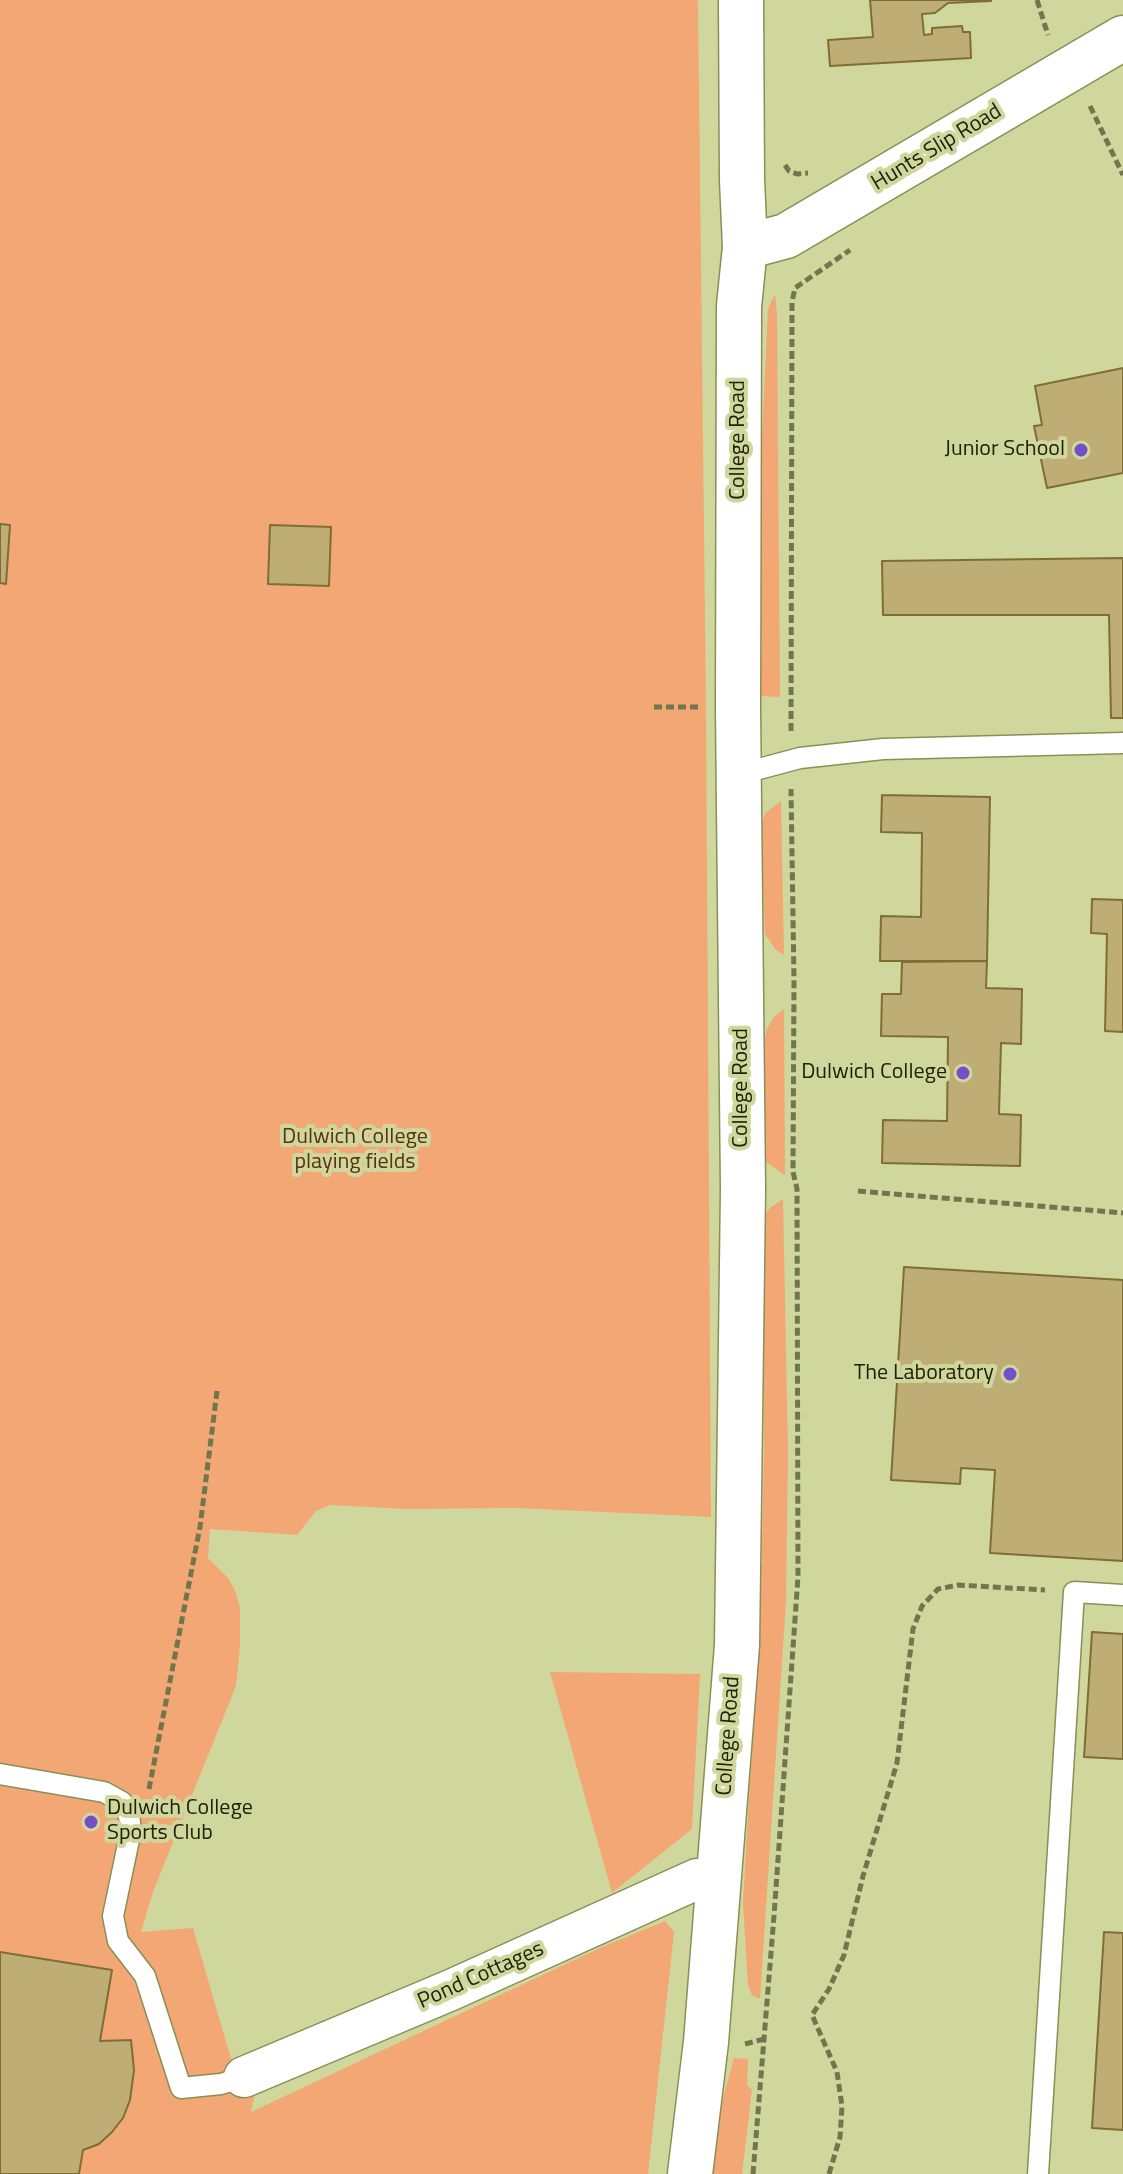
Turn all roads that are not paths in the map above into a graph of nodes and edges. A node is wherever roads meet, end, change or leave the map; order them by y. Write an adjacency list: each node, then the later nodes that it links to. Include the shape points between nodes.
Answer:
1 (741, 0): 3 (street, College Road)
2 (1123, 39): 3 (street, Hunts Slip Road, via 786,236)
3 (745, 247): 5 (street, College Road, via 739,306)
4 (1123, 743): 5 (lane, via 883,749 791,760)
5 (740, 774): 8 (street, College Road, via 740,1504 737,1645)
6 (1123, 1595): 11 (lane, via 1074,1592)
7 (0, 1774): 9 (lane, via 104,1792 122,1802 131,1830 113,1916 118,1941 145,1976 181,2088)
8 (719, 1878): 9 (street, Pond Cottages, via 697,1879); 10 (street, College Road)
9 (244, 2077)
10 (690, 2174)
11 (1038, 2174)

